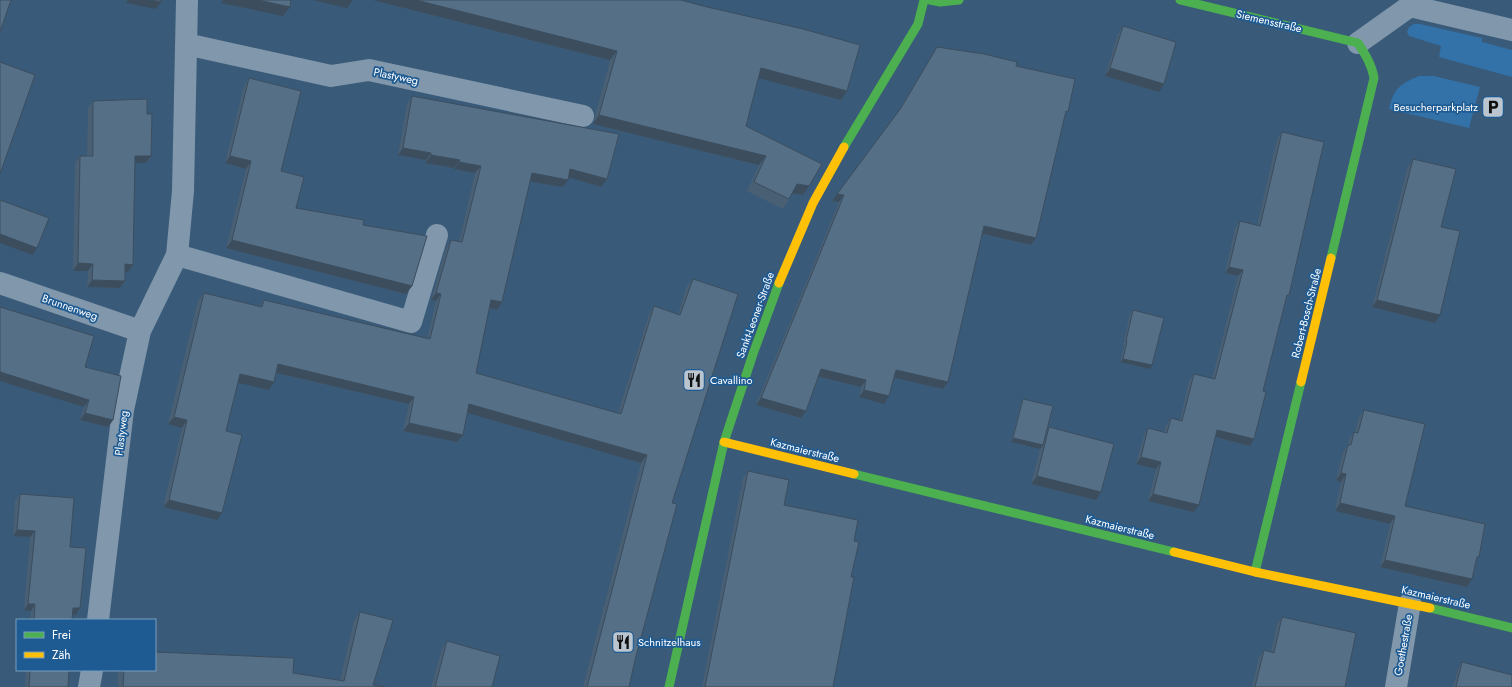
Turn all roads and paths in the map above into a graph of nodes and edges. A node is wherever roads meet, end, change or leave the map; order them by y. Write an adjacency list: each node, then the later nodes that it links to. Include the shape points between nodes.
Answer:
1 (187, 0): 7 (street, Plastyweg)
2 (924, 0): 14 (street, Sankt-Leoner-Straße, via 918,24 855,127 813,203 780,279)
3 (930, 0): 4 (street)
4 (959, 0)
5 (1180, 0): 8 (street, Siemensstraße)
6 (1512, 30): 8 (street, via 1410,6)
7 (186, 44): 9 (street, Plastyweg, via 331,76 370,70); 11 (street, Plastyweg, via 183,191)
8 (1364, 52): 15 (street, Robert-Bosch-Straße, via 1373,69 1372,93)
9 (583, 116)
10 (437, 235): 11 (street, via 411,322)
11 (177, 255): 13 (street, Plastyweg)
12 (0, 283): 13 (street, Brunnenweg)
13 (140, 331): 17 (street, Plastyweg, via 123,410)
14 (724, 442): 15 (street, Kazmaierstraße); 21 (street, Sankt-Leoner-Straße)
15 (1255, 572): 16 (street, Kazmaierstraße)
16 (1410, 603): 18 (street, Kazmaierstraße); 22 (street, Goethestraße)
17 (98, 619)
18 (1512, 628)
19 (92, 671): 20 (street)
20 (89, 687)
21 (669, 687)
22 (1396, 687)

